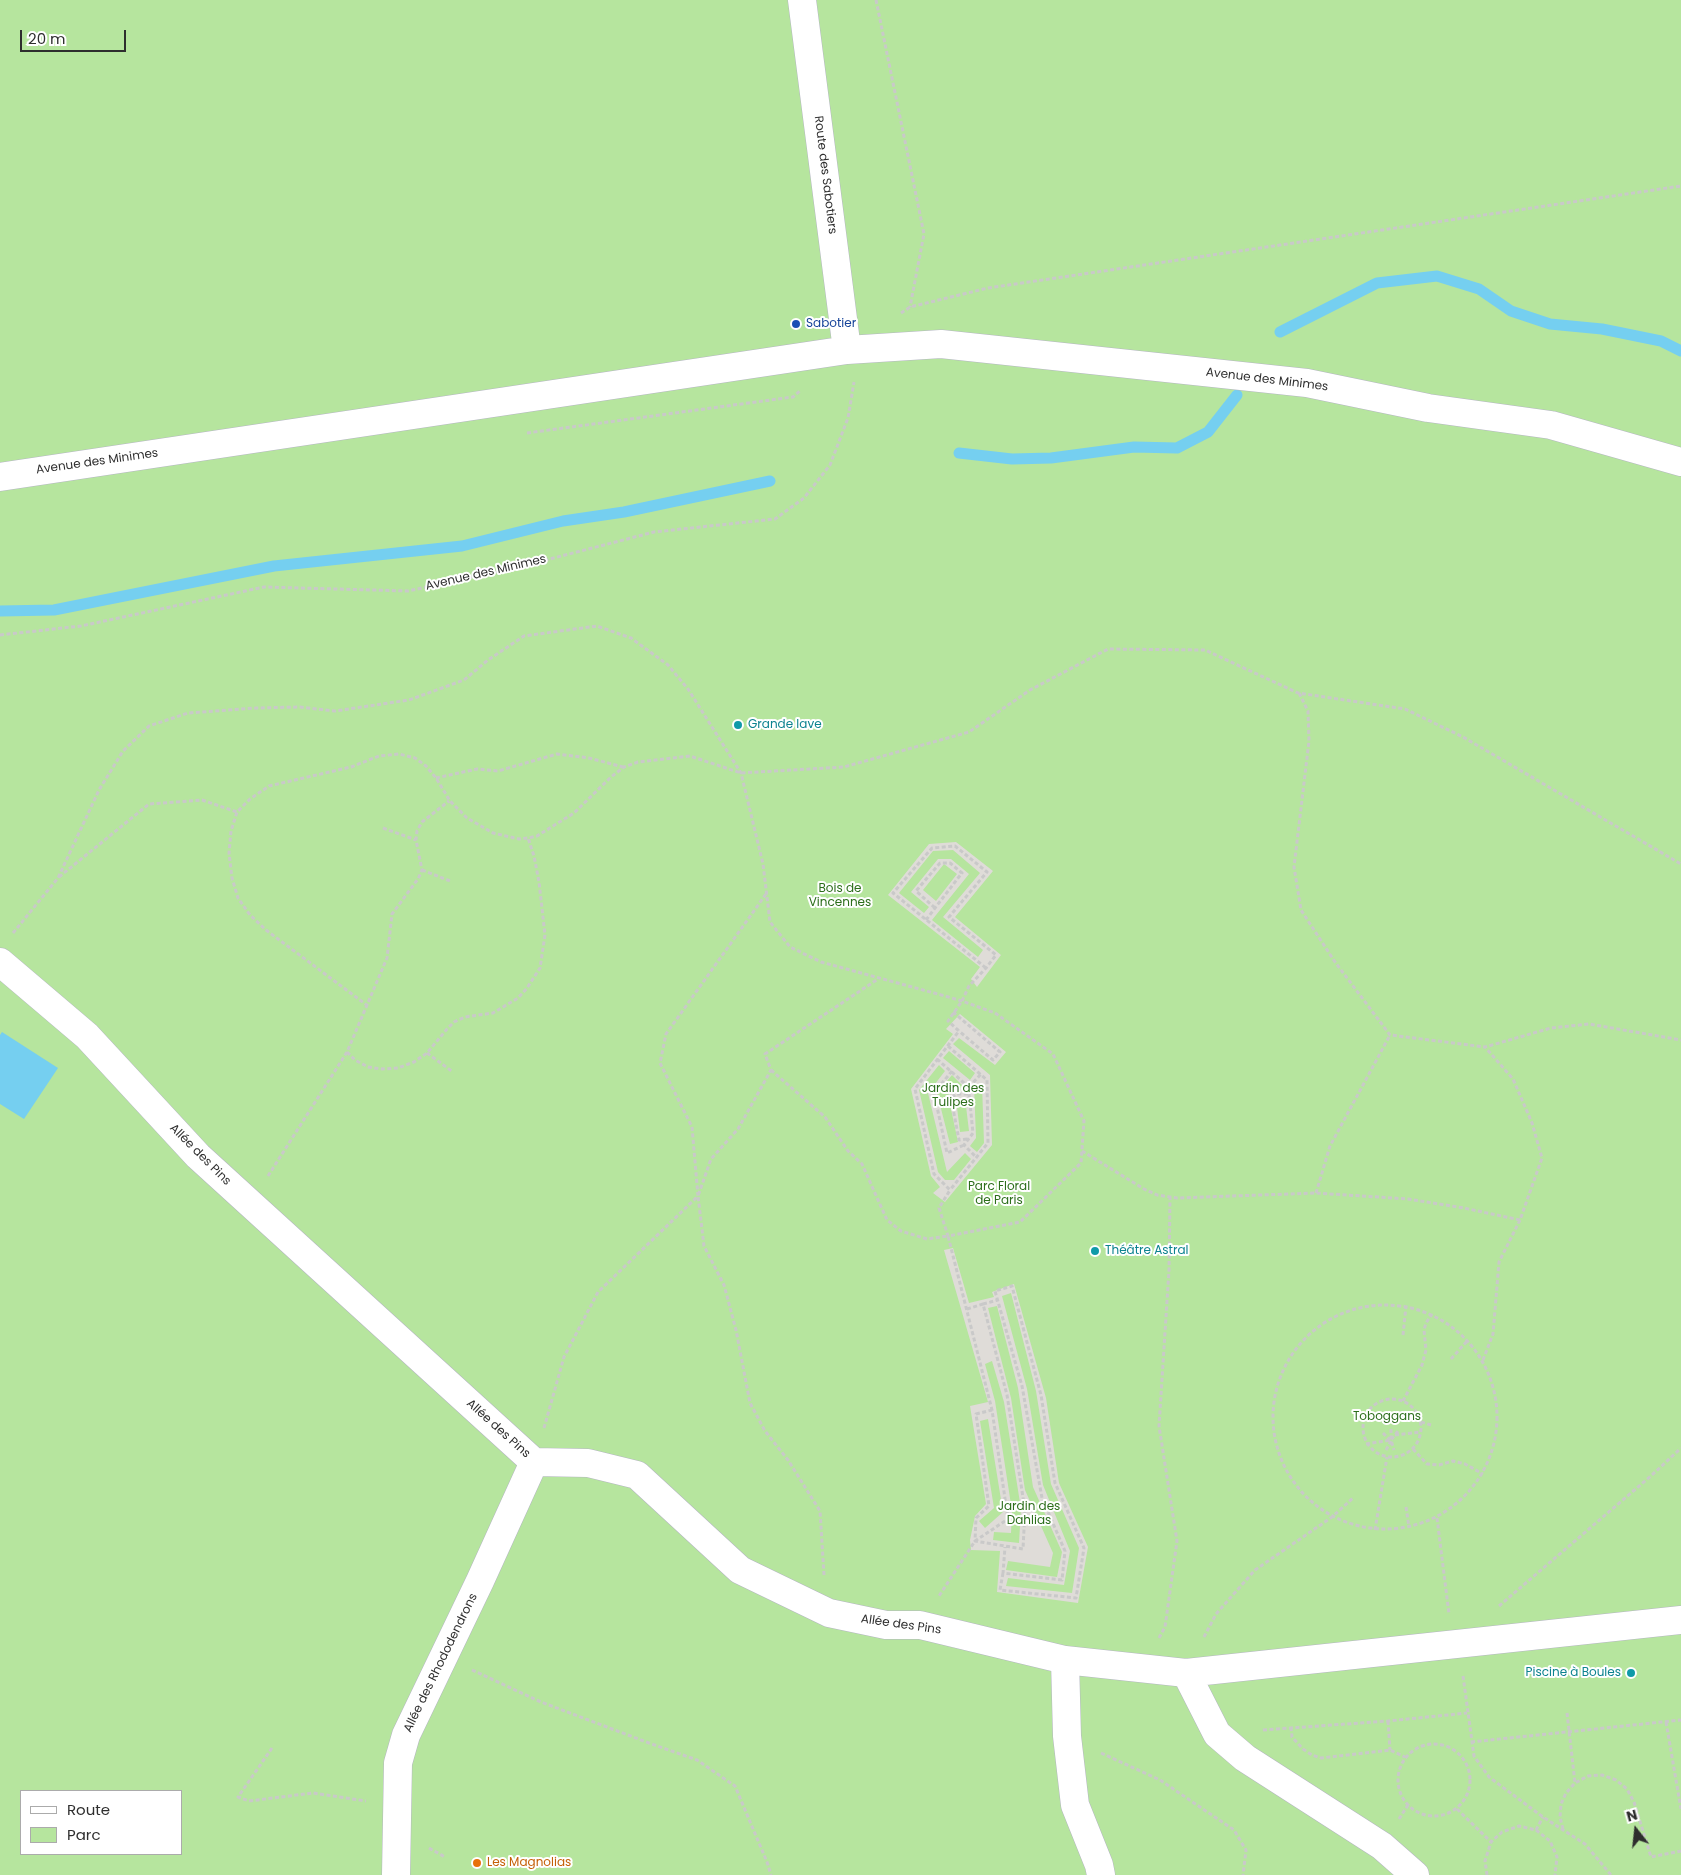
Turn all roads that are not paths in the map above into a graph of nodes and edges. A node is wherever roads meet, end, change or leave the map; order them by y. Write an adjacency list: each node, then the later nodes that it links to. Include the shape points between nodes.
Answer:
1 (802, 0): 2 (lane, Route des Sabotiers)
2 (847, 350): 3 (lane, Avenue des Minimes, via 940,344 1307,383 1428,408 1551,425); 4 (lane, Avenue des Minimes)
3 (1681, 462)
4 (0, 477)
5 (0, 962): 6 (lane, Allée des Pins, via 88,1036 198,1156)
6 (534, 1462): 8 (lane, Allée des Pins, via 588,1463 637,1475 740,1570 830,1613 886,1624 920,1625); 10 (lane, Allée des Rhododendrons, via 406,1734 398,1763)
7 (1681, 1620): 9 (lane, Allée des Pins)
8 (1065, 1660): 9 (lane, Allée des Pins); 11 (lane, via 1067,1736 1075,1805)
9 (1186, 1673): 12 (lane, via 1217,1734 1245,1758 1382,1846)
10 (396, 1875)
11 (1101, 1875)
12 (1415, 1875)

